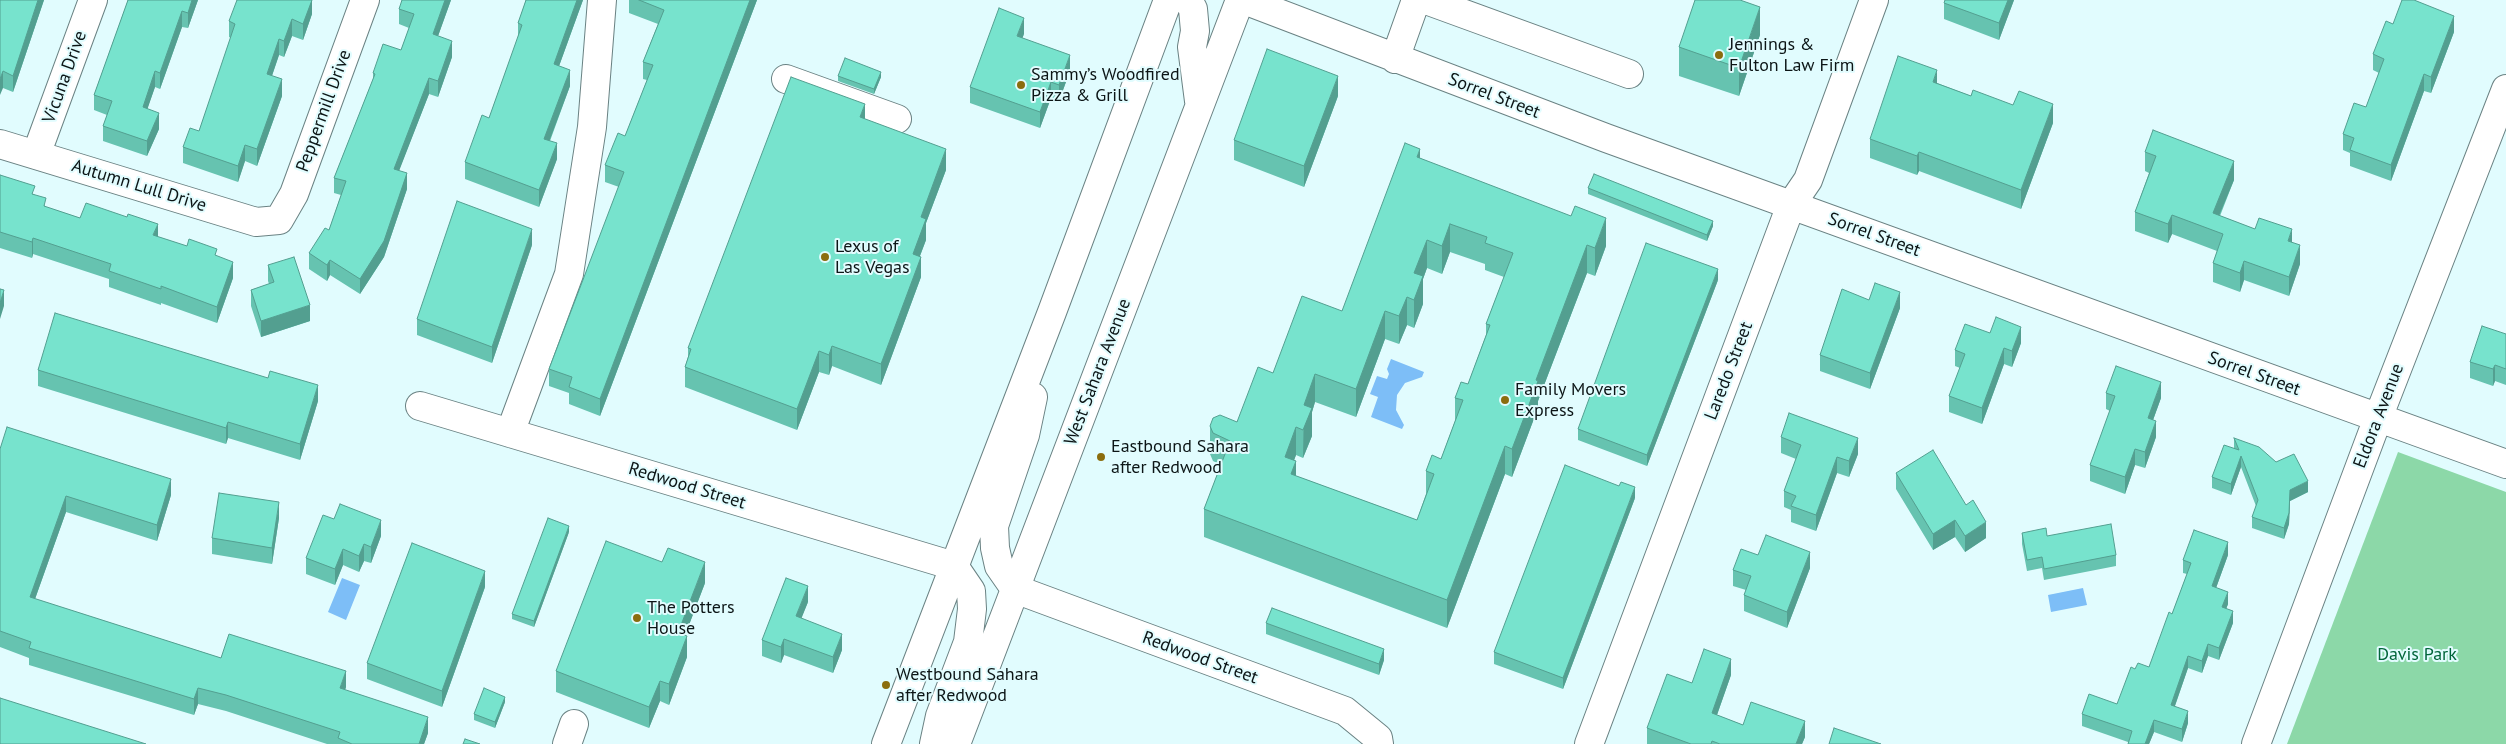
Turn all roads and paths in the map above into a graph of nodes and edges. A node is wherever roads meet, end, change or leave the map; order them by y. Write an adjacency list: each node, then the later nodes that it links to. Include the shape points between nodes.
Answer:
1 (93, 0): 18 (street, Vicuna Drive)
2 (365, 0): 20 (street, Peppermill Drive, via 294,194)
3 (602, 0): 24 (street, via 592,127 569,274)
4 (1168, 0): 21 (street)
5 (1188, 0): 15 (street, via 1193,9 1195,31 1192,46)
6 (1240, 0): 15 (street, West Sahara Avenue)
7 (1244, 0): 11 (street, Sorrel Street)
8 (1416, 0): 11 (street)
9 (1426, 0): 12 (street)
10 (1874, 0): 19 (street, Laredo Street, via 1808,180)
11 (1395, 59): 19 (street, Sorrel Street)
12 (1629, 74)
13 (786, 79): 16 (street)
14 (2506, 89): 23 (street, Eldora Avenue)
15 (1200, 105): 27 (street, West Sahara Avenue)
16 (897, 119)
17 (0, 144): 18 (street, Autumn Lull Drive)
18 (36, 155): 20 (street, Autumn Lull Drive, via 256,222)
19 (1791, 205): 23 (street, Sorrel Street); 32 (street, Laredo Street)
20 (280, 220)
21 (1032, 364): 26 (street); 27 (street, via 1034,402 994,526 999,566)
22 (420, 406): 24 (street, Redwood Street)
23 (2378, 418): 25 (street, Sorrel Street); 33 (street, Eldora Avenue)
24 (510, 433): 26 (street, Redwood Street)
25 (2506, 464)
26 (954, 566): 29 (street); 30 (street, via 971,591 972,609 968,642 940,716)
27 (1015, 589): 28 (street, Redwood Street, via 1345,711); 31 (street, West Sahara Avenue)
28 (1379, 741)
29 (886, 744)
30 (934, 744)
31 (956, 744)
32 (1588, 744)
33 (2256, 744)

